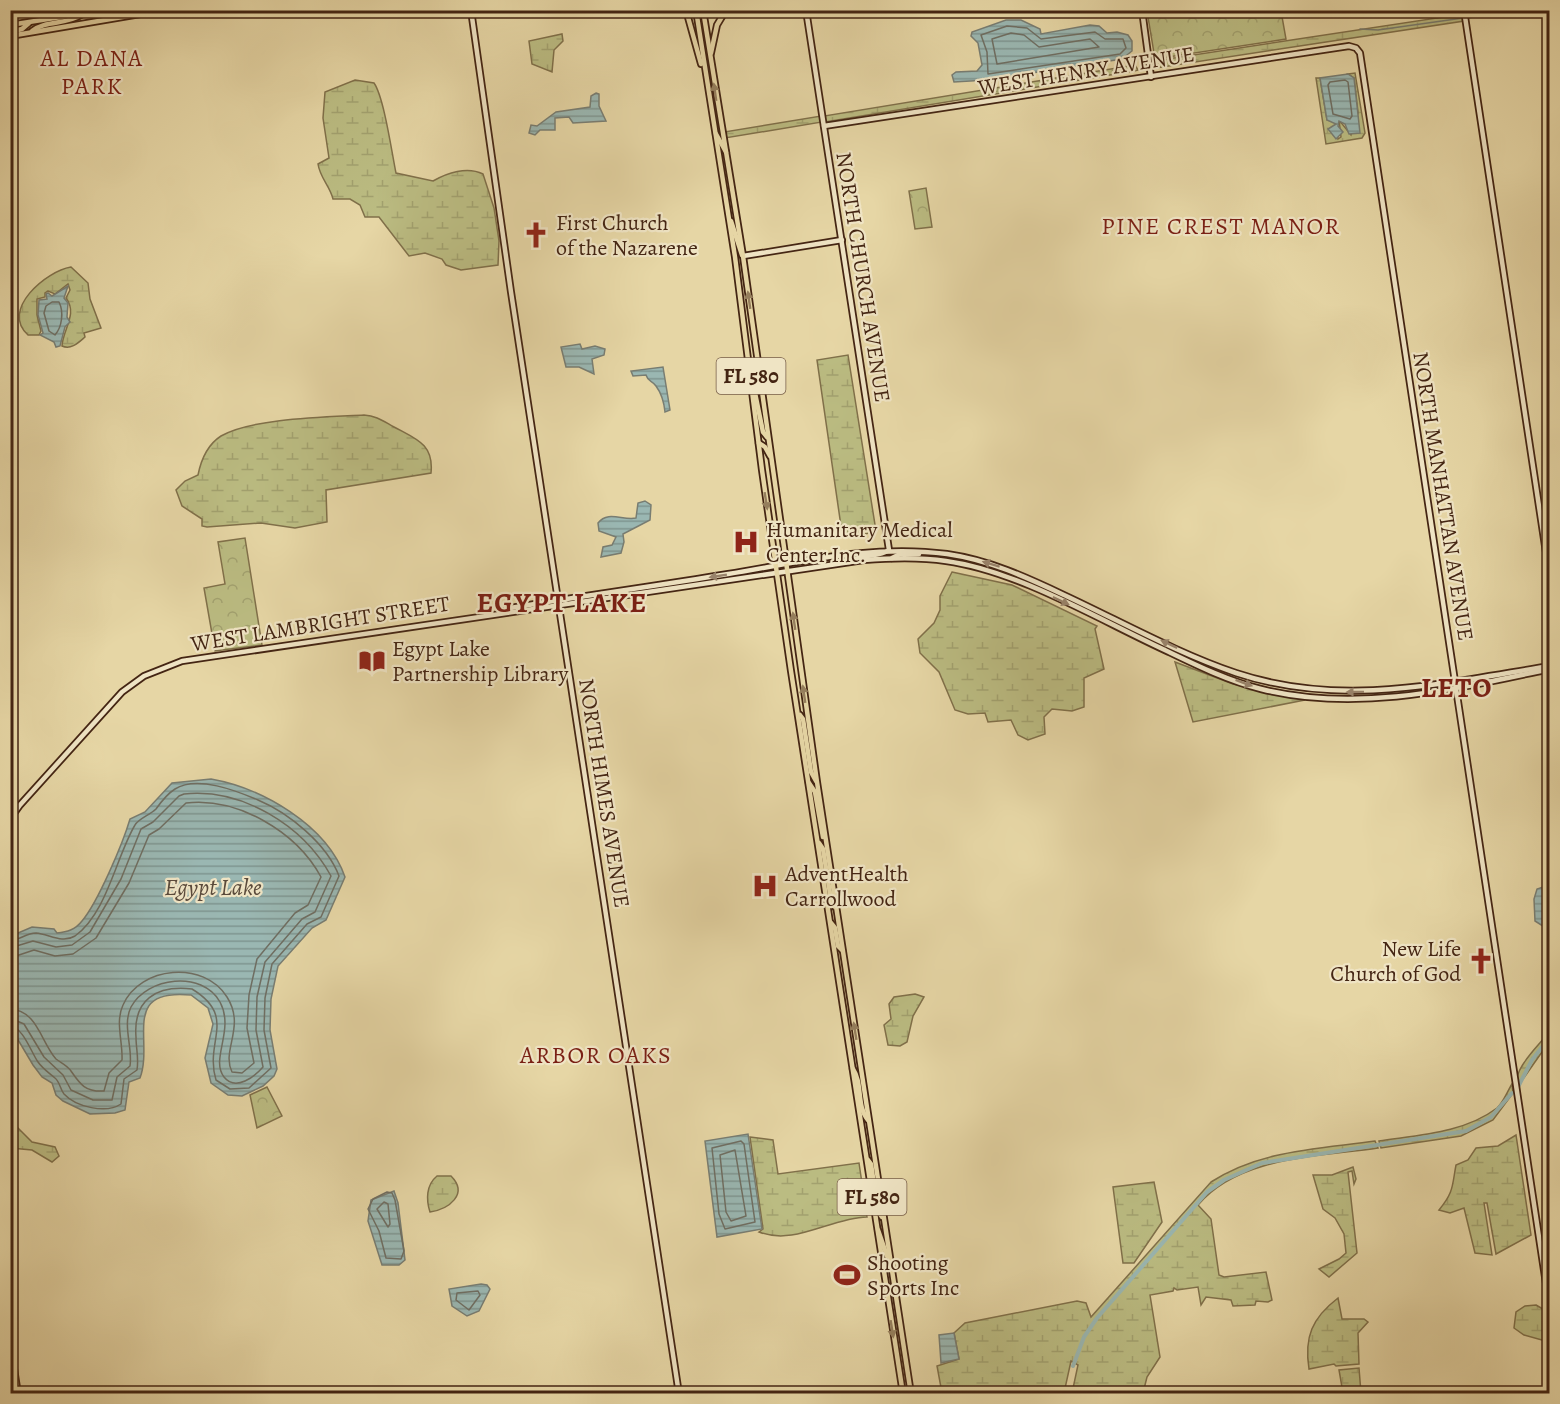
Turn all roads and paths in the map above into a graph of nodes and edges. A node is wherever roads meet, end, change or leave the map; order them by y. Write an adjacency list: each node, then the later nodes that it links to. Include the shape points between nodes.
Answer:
1 (105, 10): 10 (main road)
2 (165, 10): 14 (main road)
3 (469, 10): 47 (street, NORTH HIMES AVENUE)
4 (686, 10): 19 (main road)
5 (696, 10): 19 (main road, FL 580)
6 (703, 10): 17 (main road)
7 (726, 10): 17 (main road, FL 580, via 714,34)
8 (806, 10): 21 (street, NORTH CHURCH AVENUE)
9 (1142, 10): 18 (street)
10 (83, 14): 12 (main road); 14 (main road)
11 (1465, 16): 46 (street)
12 (29, 22): 13 (main road); 15 (main road)
13 (10, 25)
14 (30, 33): 15 (main road)
15 (10, 34)
16 (1353, 47): 18 (street, WEST HENRY AVENUE); 49 (street, NORTH MANHATTAN AVENUE, via 1360,53)
17 (711, 67): 22 (main road, FL 580, one-way to 17)
18 (1151, 77): 21 (street, WEST HENRY AVENUE)
19 (706, 84): 20 (main road, FL 580)
20 (712, 126): 22 (main road); 23 (main road, FL 580)
21 (824, 126): 26 (street, NORTH CHURCH AVENUE)
22 (726, 153): 24 (main road, FL 580)
23 (723, 175): 24 (main road); 25 (main road, FL 580)
24 (736, 214): 27 (main road, FL 580)
25 (728, 216): 27 (main road); 28 (main road, FL 580)
26 (842, 240): 27 (street); 38 (street, NORTH CHURCH AVENUE)
27 (743, 256): 29 (main road, FL 580)
28 (735, 257): 29 (main road); 30 (main road, FL 580)
29 (746, 275): 31 (main road, FL 580, one-way to 29)
30 (742, 310): 31 (main road); 32 (main road, FL 580)
31 (752, 324): 33 (main road, FL 580)
32 (747, 345): 33 (main road); 34 (main road, FL 580)
33 (757, 359): 35 (main road, FL 580)
34 (752, 383): 35 (main road, via 758,396 763,432); 36 (main road, FL 580)
35 (769, 439): 37 (main road, FL 580)
36 (759, 442): 37 (main road); 43 (main road, FL 580, one-way to 43)
37 (772, 462): 42 (main road, FL 580)
38 (889, 550): 39 (street); 41 (street, via 860,556); 42 (street, WEST LAMBRIGHT STREET)
39 (930, 552): 40 (street); 49 (street, one-way to 39, via 1343,693 1262,681 1208,662 990,563)
40 (891, 558): 41 (street); 49 (street, one-way to 49, via 947,561 1027,585 1211,671 1260,689 1337,700 1373,700)
41 (851, 562): 44 (street, WEST LAMBRIGHT STREET)
42 (786, 564): 43 (street, WEST LAMBRIGHT STREET); 44 (main road, FL 580)
43 (776, 566): 45 (main road, FL 580); 47 (street, WEST LAMBRIGHT STREET, one-way to 47)
44 (788, 573): 45 (street, WEST LAMBRIGHT STREET); 51 (main road, FL 580, one-way to 44)
45 (777, 574): 47 (street, WEST LAMBRIGHT STREET); 50 (main road, FL 580)
46 (1550, 579)
47 (559, 603): 53 (street, WEST LAMBRIGHT STREET, via 182,661 144,676 122,692); 68 (street, NORTH HIMES AVENUE)
48 (1550, 668): 49 (street)
49 (1456, 685): 65 (street, NORTH MANHATTAN AVENUE)
50 (798, 712): 51 (main road, via 803,719 811,772); 52 (main road, FL 580)
51 (817, 782): 55 (main road, FL 580)
52 (809, 783): 54 (main road, FL 580); 55 (main road, via 815,792)
53 (10, 819)
54 (818, 841): 56 (main road); 57 (main road, FL 580)
55 (826, 845): 56 (main road, FL 580)
56 (836, 909): 58 (main road, FL 580)
57 (830, 923): 58 (main road); 59 (main road, FL 580)
58 (842, 950): 60 (main road, FL 580, one-way to 58)
59 (852, 1066): 60 (main road, via 858,1076 863,1111); 61 (main road, FL 580)
60 (869, 1120): 62 (main road, FL 580)
61 (866, 1158): 62 (main road, via 871,1164 878,1211); 63 (main road, FL 580)
62 (884, 1218): 64 (main road, FL 580)
63 (877, 1230): 64 (main road); 69 (main road, FL 580, one-way to 69)
64 (890, 1261): 70 (main road, FL 580)
65 (1550, 1310)
66 (10, 1343): 67 (street)
67 (18, 1394)
68 (679, 1394)
69 (903, 1394)
70 (912, 1394)

